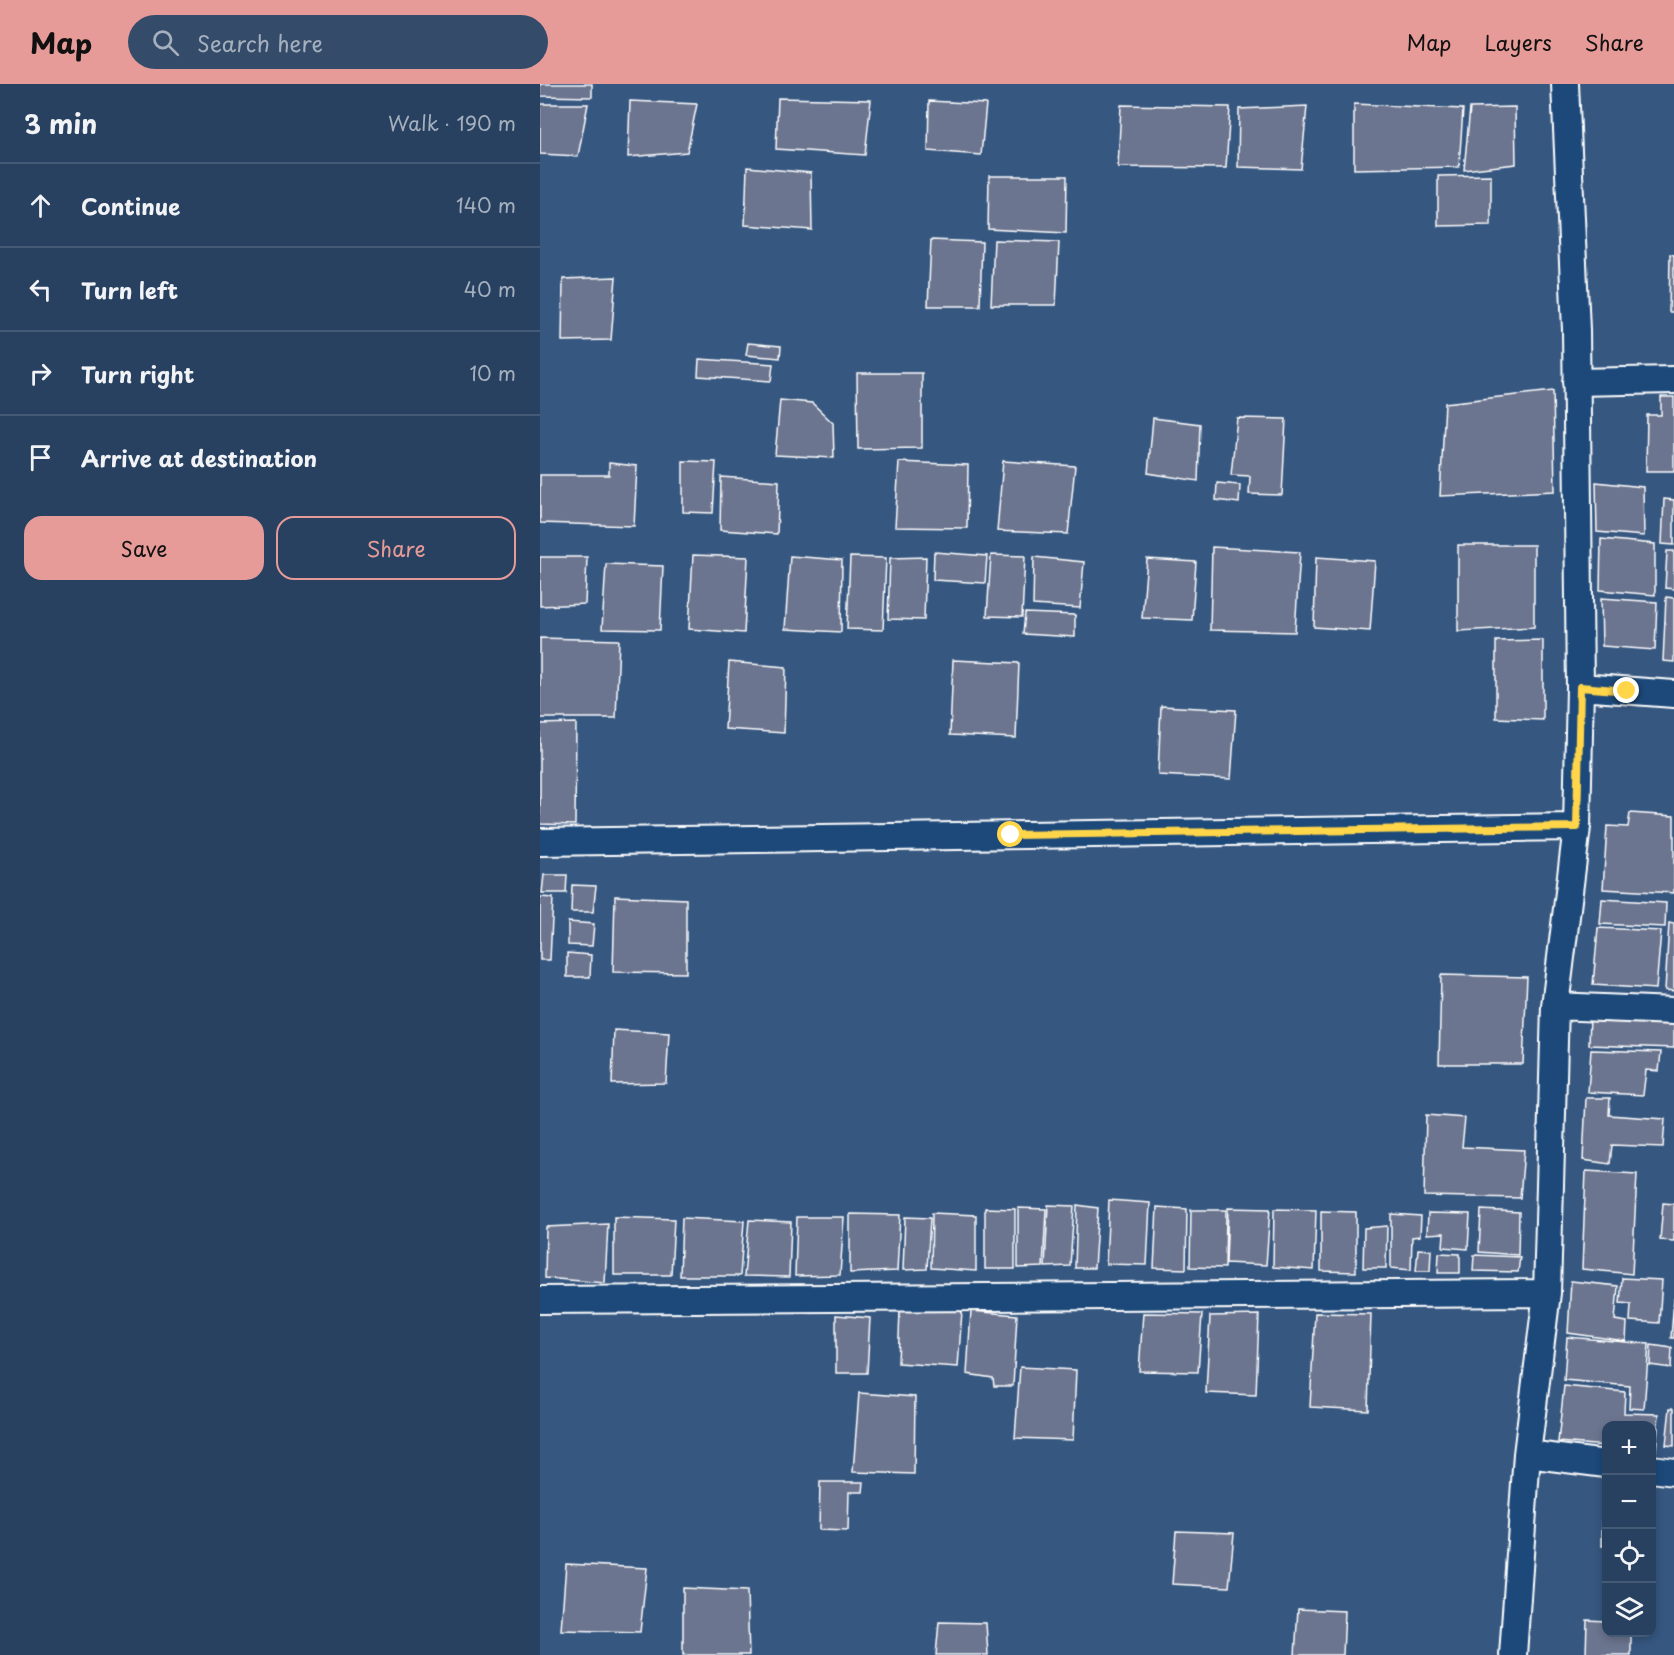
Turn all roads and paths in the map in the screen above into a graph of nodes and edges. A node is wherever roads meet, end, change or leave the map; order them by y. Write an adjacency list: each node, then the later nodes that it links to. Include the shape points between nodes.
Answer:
1 (1565, 84): 3 (street)
2 (1674, 380): 3 (street)
3 (1576, 382): 4 (street)
4 (1580, 687): 5 (street); 6 (street)
5 (1674, 694)
6 (1577, 827): 7 (street); 8 (street)
7 (540, 842)
8 (1555, 1006): 9 (street); 10 (street)
9 (1674, 1011)
10 (1547, 1293): 11 (street); 12 (street)
11 (540, 1300)
12 (1527, 1454): 13 (street); 16 (street)
13 (1602, 1463)
14 (1656, 1470): 15 (street)
15 (1674, 1472)
16 (1513, 1655)

